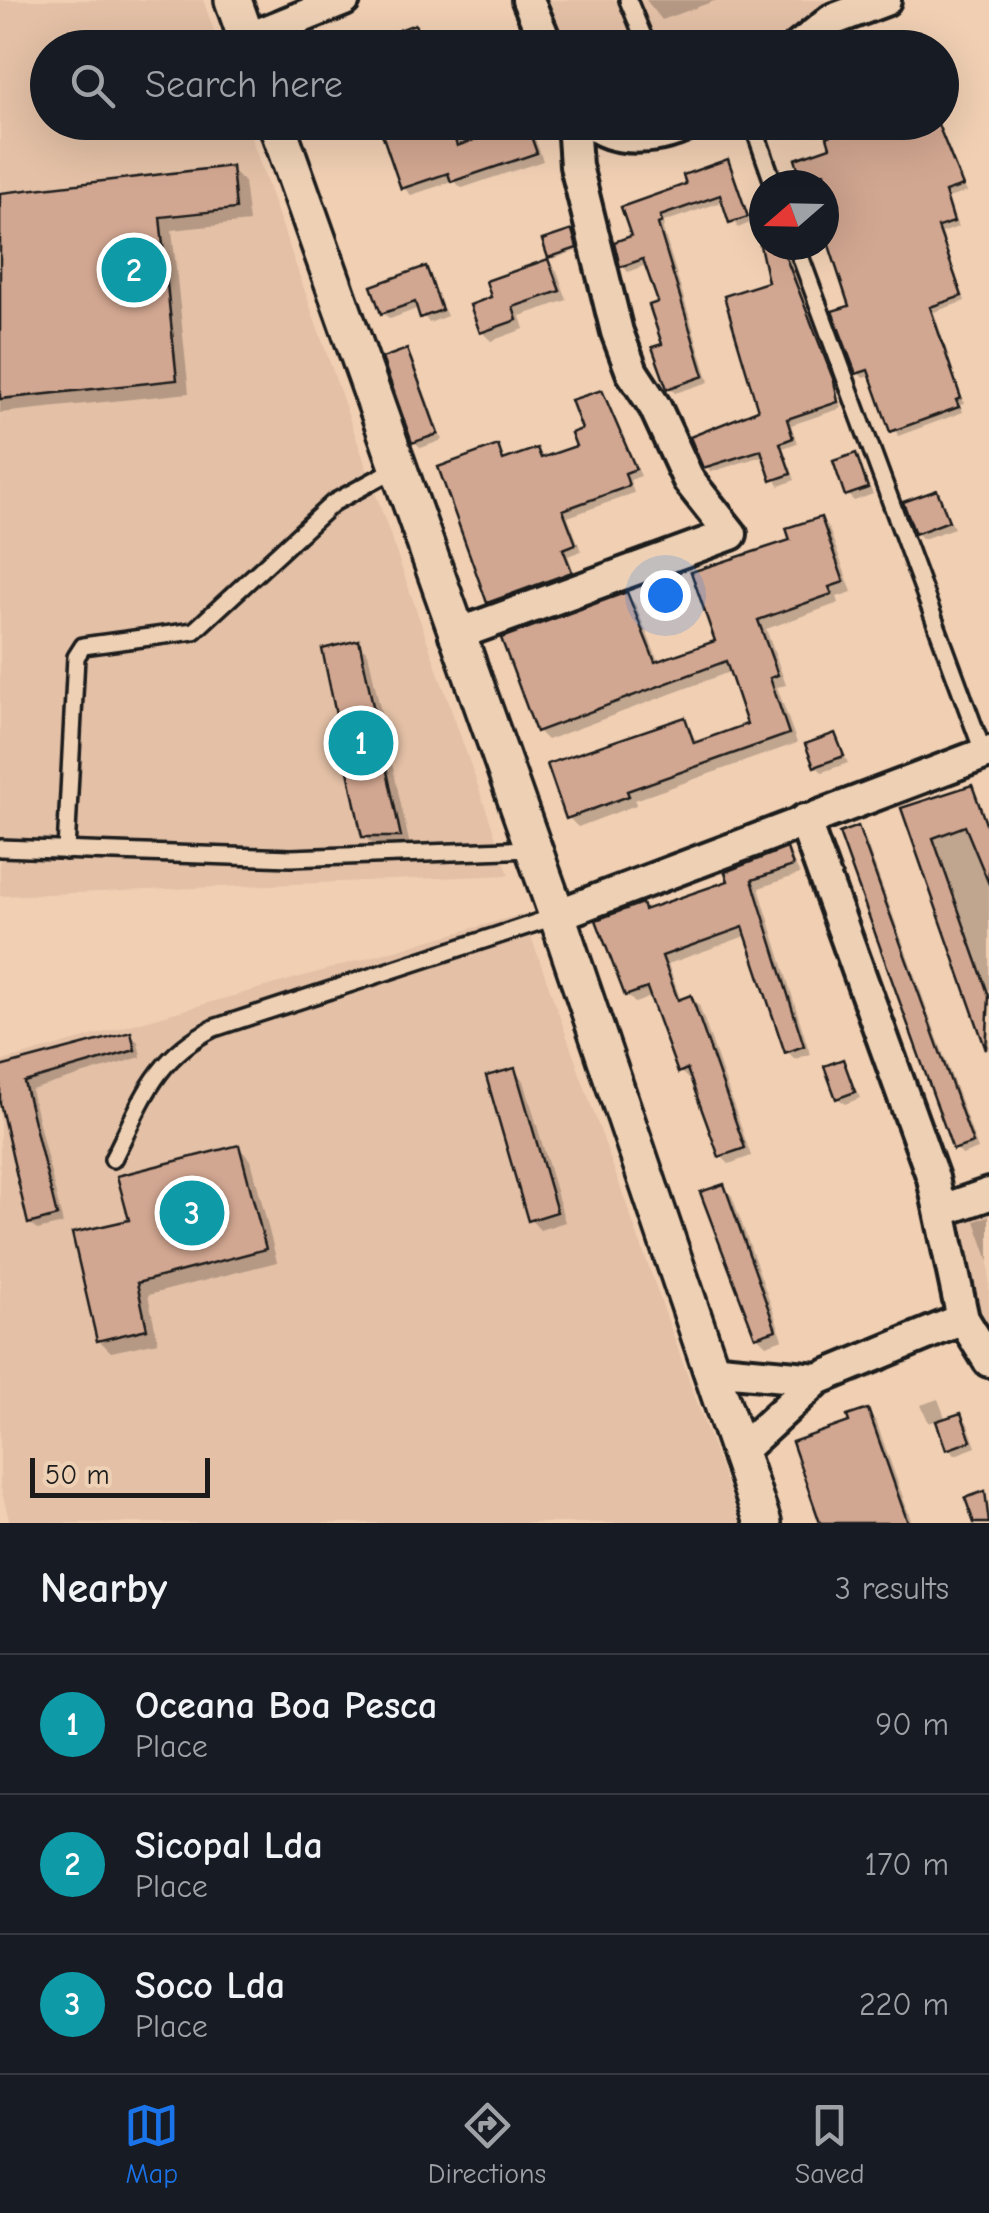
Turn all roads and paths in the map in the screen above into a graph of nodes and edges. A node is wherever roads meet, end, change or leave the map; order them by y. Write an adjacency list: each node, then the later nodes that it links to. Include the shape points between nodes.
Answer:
1 (234, 0): 7 (street)
2 (344, 0): 8 (street)
3 (528, 0): 9 (street)
4 (628, 0): 10 (lane)
5 (885, 0): 6 (street)
6 (851, 6): 11 (street)
7 (244, 30)
8 (277, 30)
9 (540, 30)
10 (640, 30)
11 (820, 30)
12 (282, 140): 17 (street)
13 (575, 140): 18 (street, via 626,358 689,481 731,534)
14 (758, 140): 15 (lane)
15 (769, 170)
16 (802, 260): 19 (lane)
17 (396, 468): 18 (street); 23 (lane, via 334,503 194,631 83,646 76,657)
18 (455, 636): 22 (street)
19 (986, 753): 20 (street)
20 (804, 820): 24 (street); 27 (street)
21 (0, 848): 23 (lane)
22 (532, 848): 23 (lane, via 291,858); 24 (street)
23 (66, 850)
24 (557, 916): 25 (lane, via 184,1043 157,1072); 30 (street)
25 (114, 1159)
26 (989, 1194): 27 (street)
27 (943, 1210): 28 (street)
28 (963, 1318): 29 (street); 31 (street)
29 (989, 1361)
30 (709, 1369): 31 (street); 32 (street)
31 (818, 1379): 32 (street)
32 (738, 1453): 33 (street)
33 (763, 1523)

